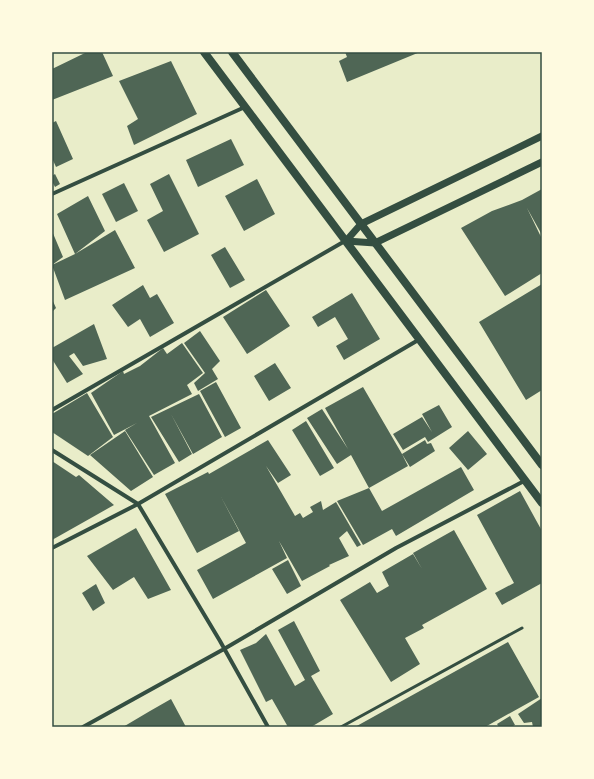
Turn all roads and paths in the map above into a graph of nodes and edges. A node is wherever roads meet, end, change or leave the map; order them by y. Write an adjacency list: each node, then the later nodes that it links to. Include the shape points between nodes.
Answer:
1 (204, 52): 3 (main road)
2 (232, 52): 7 (main road)
3 (245, 106): 6 (street); 8 (main road)
4 (542, 136): 7 (street)
5 (542, 162): 9 (street)
6 (52, 194)
7 (361, 224): 8 (street); 9 (main road)
8 (346, 241): 9 (street); 10 (main road); 11 (street)
9 (375, 243): 13 (main road)
10 (420, 339): 14 (main road); 16 (street)
11 (52, 410)
12 (52, 450): 16 (street)
13 (542, 465)
14 (527, 480): 15 (main road); 19 (street, via 396,548)
15 (542, 503)
16 (138, 504): 17 (street); 19 (street)
17 (52, 548)
18 (522, 628): 22 (lane)
19 (224, 649): 20 (street); 21 (street)
20 (83, 727)
21 (268, 727)
22 (340, 727)

